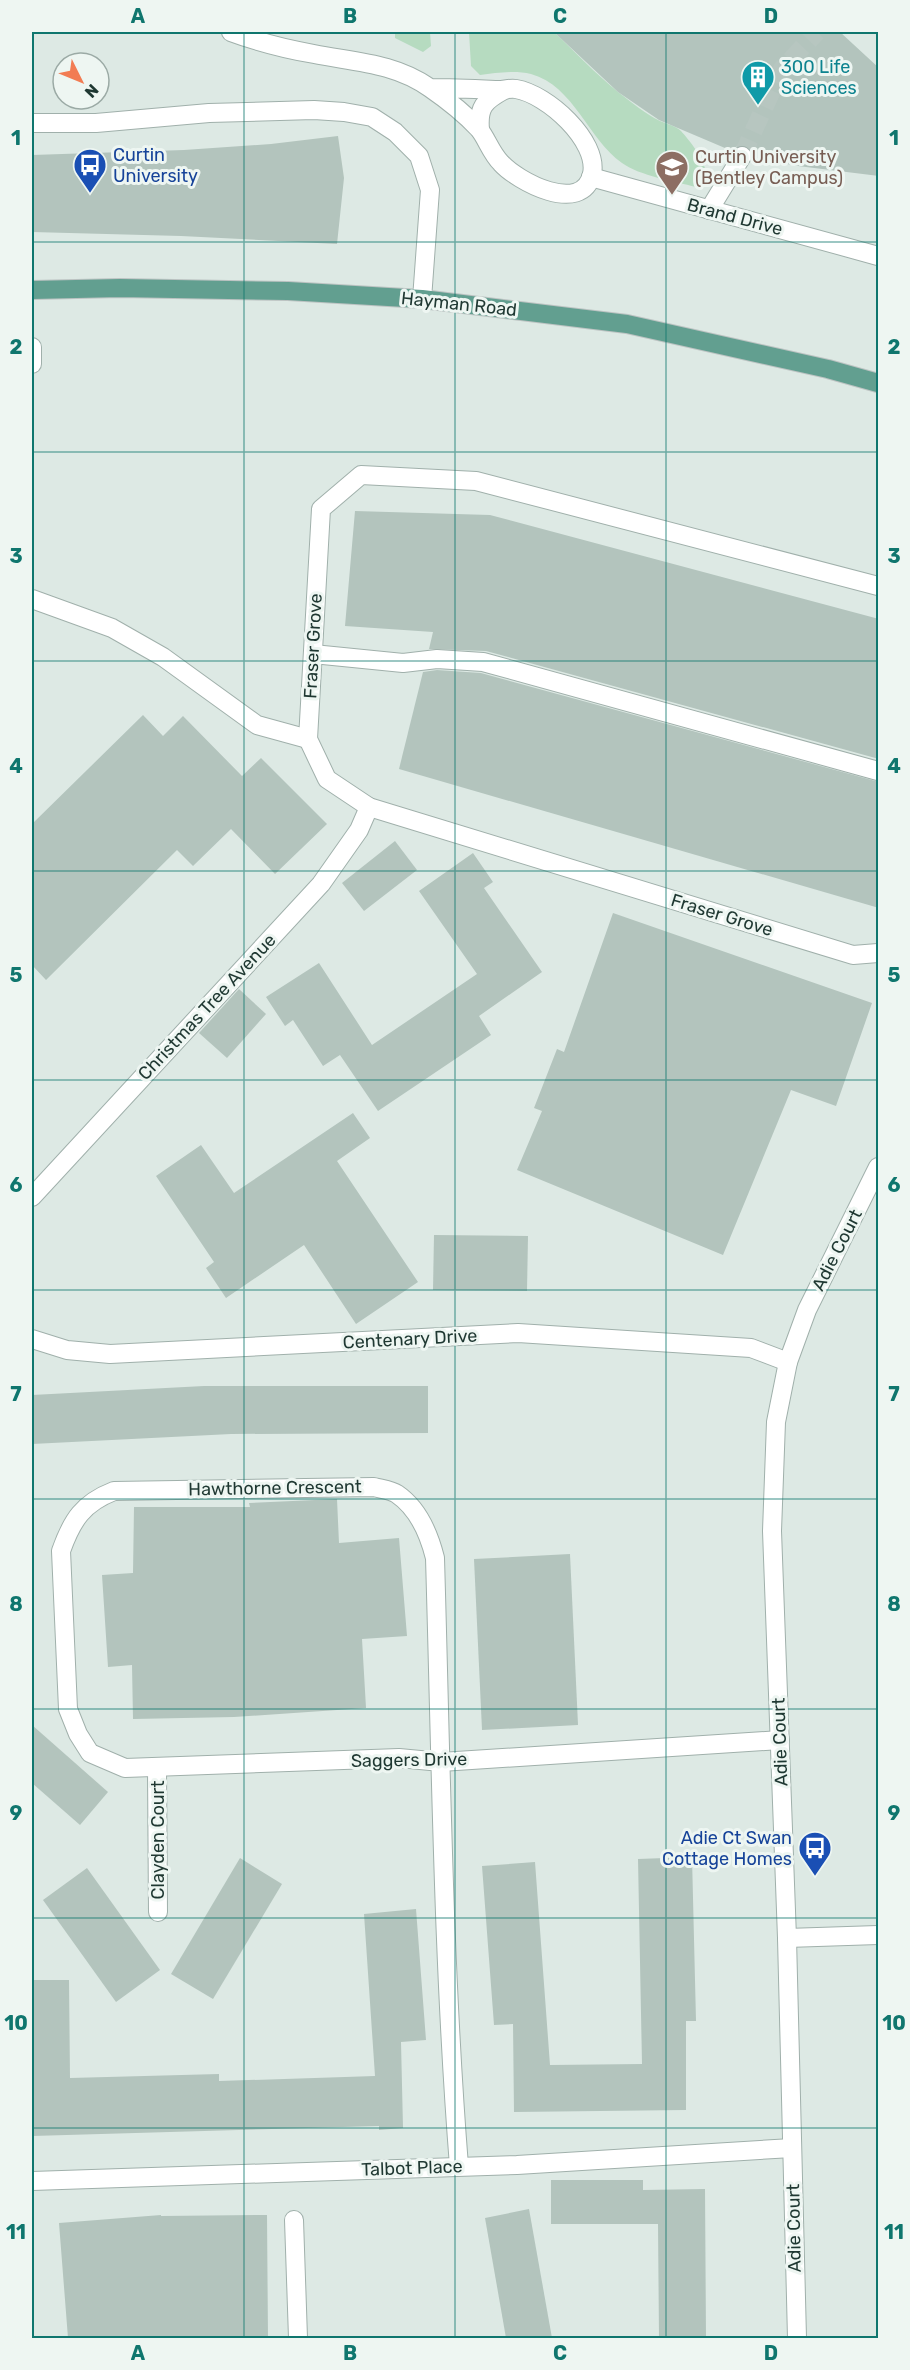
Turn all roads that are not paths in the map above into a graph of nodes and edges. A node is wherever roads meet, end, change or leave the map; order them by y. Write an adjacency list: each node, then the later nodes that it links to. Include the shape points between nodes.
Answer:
1 (231, 32): 2 (street, via 263,44 388,67)
2 (430, 88): 3 (street); 5 (street)
3 (504, 90): 5 (street, via 482,107); 7 (street, via 532,94 563,116 587,145 593,163)
4 (32, 123): 11 (street, via 314,110 372,117 395,132 419,156 430,190)
5 (480, 130): 7 (street, via 502,164 537,188 572,194)
6 (741, 156): 8 (street)
7 (591, 177): 8 (street, Brand Drive)
8 (709, 210): 9 (street, Brand Drive)
9 (879, 256)
10 (32, 290): 11 (main road, Hayman Road, via 288,291)
11 (423, 299): 14 (main road, Hayman Road, via 627,324)
12 (32, 347): 13 (street)
13 (32, 364)
14 (879, 383)
15 (879, 586): 17 (street, Fraser Grove, via 476,481 361,475 321,509)
16 (32, 599): 18 (street, via 112,628 163,657 257,725)
17 (312, 654): 18 (street, Fraser Grove); 19 (street, via 403,663 437,659 483,663)
18 (308, 739): 20 (street, Fraser Grove, via 327,779)
19 (879, 771)
20 (369, 807): 21 (street, Fraser Grove, via 854,955); 23 (street, Christmas Tree Avenue, via 359,830 321,884)
21 (879, 953)
22 (879, 1167): 25 (street, Adie Court, via 807,1310)
23 (32, 1197)
24 (32, 1339): 25 (street, Centenary Drive, via 67,1350 110,1354 518,1333 751,1348)
25 (788, 1362): 27 (street, Adie Court, via 776,1422 772,1531)
26 (68, 1709): 28 (street, Hawthorne Crescent, via 61,1551 69,1528 96,1498 114,1491 374,1487 396,1493 415,1512 429,1534 433,1550); 29 (street, Saggers Drive, via 90,1753 125,1768)
27 (780, 1740): 28 (street, Saggers Drive); 32 (street, Adie Court)
28 (441, 1762): 29 (street, Saggers Drive, via 399,1758); 34 (street, Hawthorne Crescent)
29 (157, 1768): 30 (street, Clayden Court)
30 (158, 1911)
31 (879, 1935): 32 (street)
32 (787, 1938): 33 (street, Adie Court)
33 (792, 2148): 34 (street, Talbot Place); 38 (street, Adie Court)
34 (459, 2166): 35 (street, Talbot Place)
35 (32, 2181)
36 (294, 2220): 37 (street)
37 (298, 2338)
38 (796, 2338)

